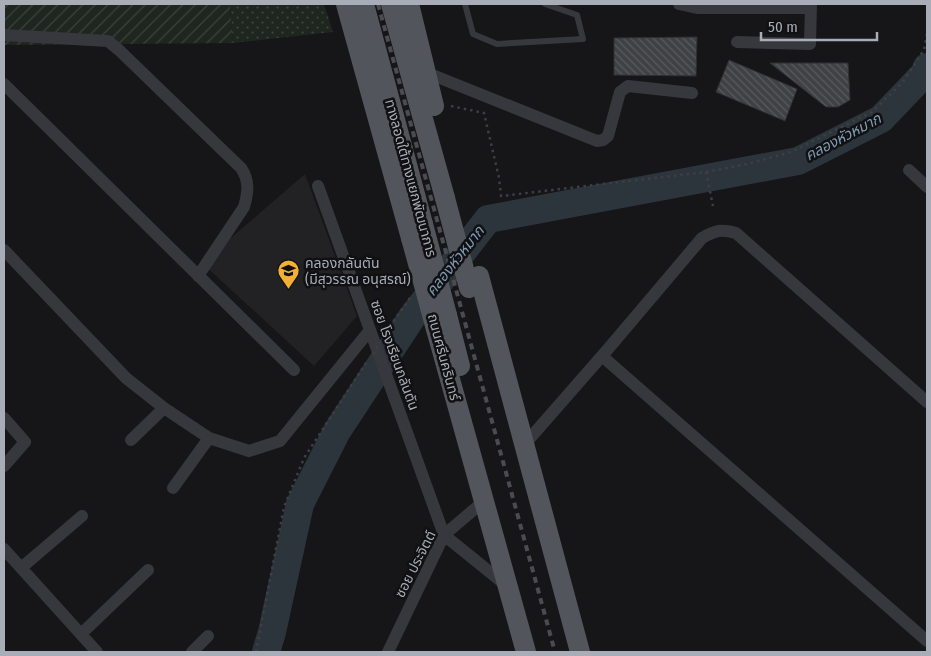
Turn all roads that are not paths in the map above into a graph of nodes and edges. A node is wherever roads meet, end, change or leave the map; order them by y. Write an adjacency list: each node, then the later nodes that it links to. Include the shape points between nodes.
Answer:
1 (346, 4): 17 (main road, ถนนศรีนครินทร์)
2 (364, 4): 17 (main road, ทางลอดใต้ทางแยกพัฒนาการ)
3 (465, 4): 4 (lane, via 473,34 497,44 583,39 577,15)
4 (545, 4)
5 (679, 4): 7 (street, via 697,8)
6 (407, 5): 10 (main road); 16 (main road, ทางลอดใต้ทางแยกพัฒนาการ)
7 (811, 6): 9 (street, via 810,44)
8 (4, 35): 19 (street, via 108,42 241,168 248,182 244,207)
9 (737, 42)
10 (425, 72): 12 (street, via 597,141 608,136 623,88); 16 (main road)
11 (4, 84): 19 (street)
12 (692, 92)
13 (909, 170): 15 (street)
14 (318, 186): 20 (street, ซอย โรงเรียนกลันตัน)
15 (927, 187)
16 (450, 192): 26 (main road)
17 (417, 231): 31 (main road, ถนนศรีนครินทร์, bridge)
18 (4, 250): 24 (street, via 126,378)
19 (198, 276): 22 (street)
20 (370, 330): 27 (street, via 280,441 249,450); 33 (street, ซอย โรงเรียนกลันตัน)
21 (602, 356): 23 (street, via 702,238 723,230 736,233); 26 (street); 40 (street)
22 (294, 370)
23 (927, 402)
24 (164, 408): 27 (street); 28 (street)
25 (4, 418): 29 (street, via 25,442)
26 (522, 436): 45 (main road)
27 (209, 438): 30 (street)
28 (131, 440)
29 (4, 466)
30 (173, 488)
31 (484, 501): 33 (street, ซอย ประจิตต์); 37 (main road, ถนนศรีนครินทร์)
32 (82, 516): 35 (street)
33 (444, 535): 37 (street); 43 (street, ซอย ประจิตต์)
34 (4, 549): 35 (street)
35 (21, 568): 38 (street)
36 (148, 570): 38 (street)
37 (508, 588): 44 (main road, ถนนศรีนครินทร์)
38 (81, 634): 41 (street)
39 (208, 636): 42 (street)
40 (927, 641)
41 (97, 652)
42 (192, 652)
43 (388, 652)
44 (526, 652)
45 (580, 652)

